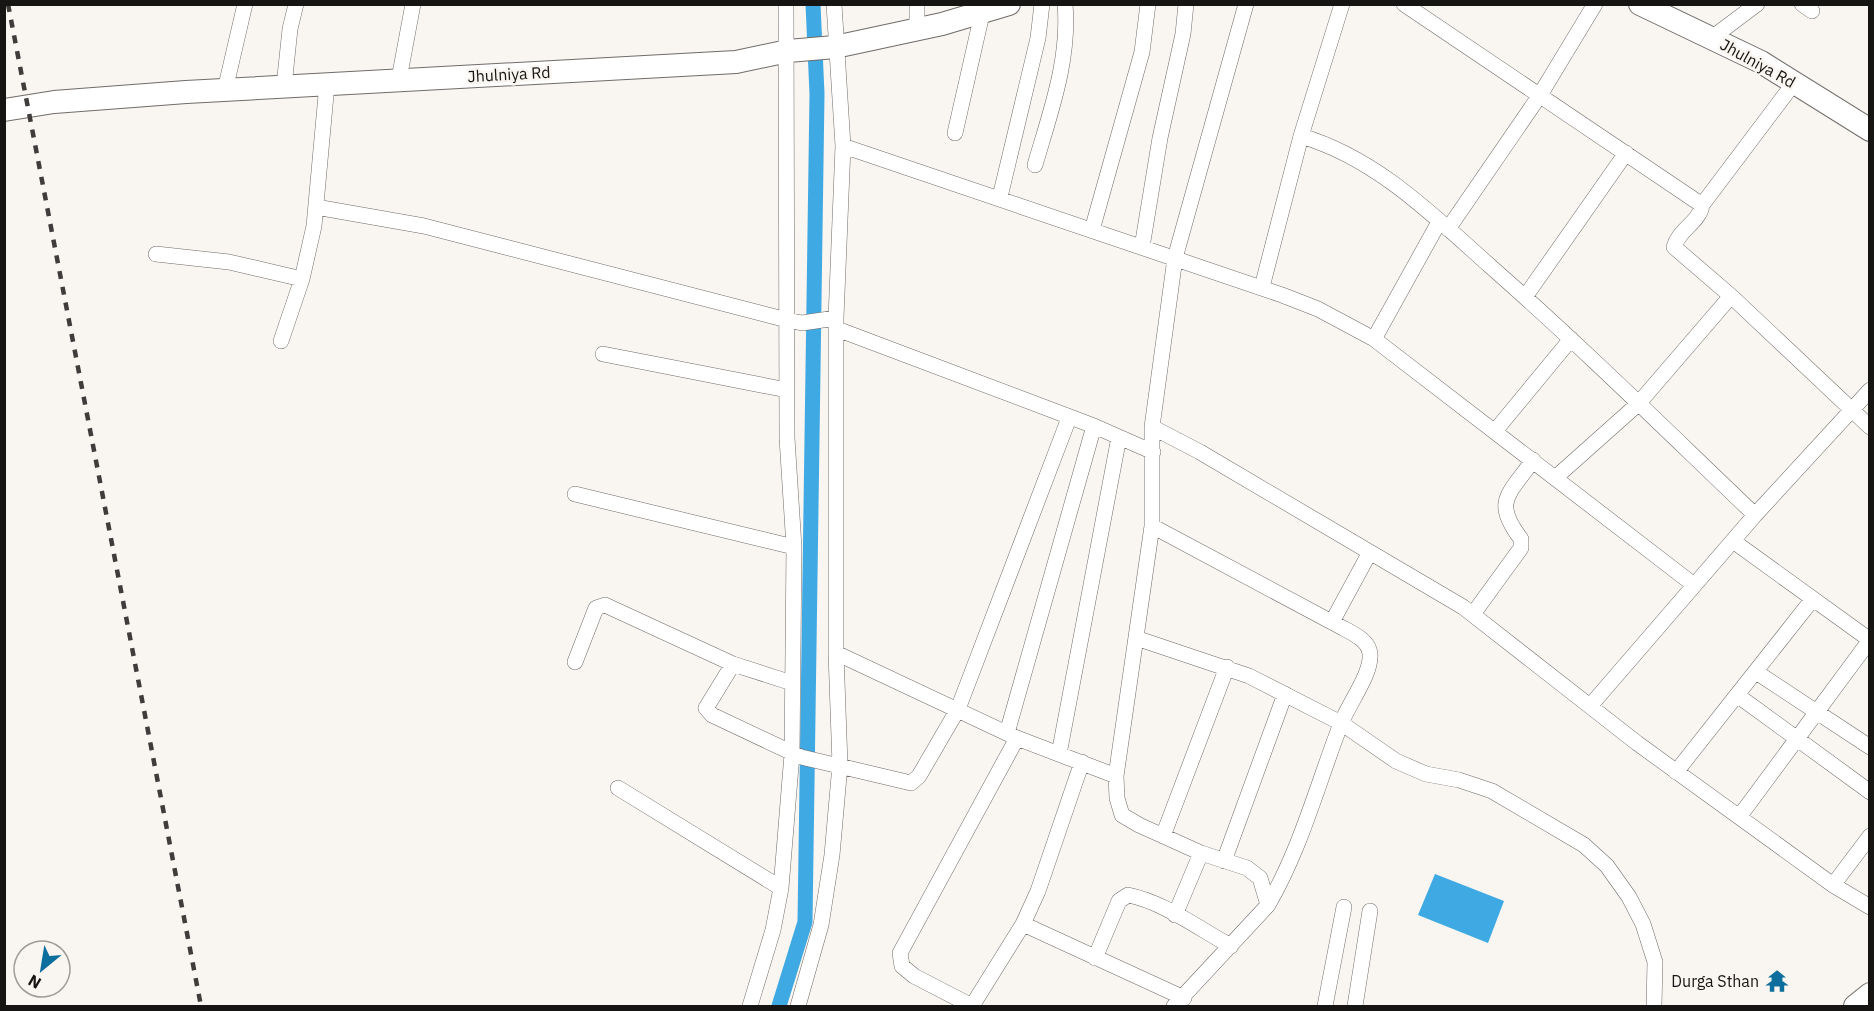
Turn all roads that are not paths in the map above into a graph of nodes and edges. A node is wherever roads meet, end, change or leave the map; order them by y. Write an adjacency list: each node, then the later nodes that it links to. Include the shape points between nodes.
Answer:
1 (245, 4): 26 (street)
2 (297, 4): 25 (street, via 290,29)
3 (413, 4): 22 (street)
4 (786, 4): 21 (street)
5 (834, 4): 21 (street)
6 (917, 4): 19 (street)
7 (1009, 4): 18 (street, Jhulniya Rd)
8 (1042, 4): 35 (street, via 1038,38)
9 (1065, 4): 34 (street, via 1065,37 1057,90)
10 (1148, 4): 39 (street, via 1142,52)
11 (1186, 4): 40 (street)
12 (1246, 4): 42 (street)
13 (1342, 4): 31 (street)
14 (1404, 4): 27 (street)
15 (1595, 4): 27 (street)
16 (1640, 4): 20 (street, Jhulniya Rd)
17 (1757, 4): 20 (street)
18 (982, 14): 19 (street, Jhulniya Rd); 30 (street)
19 (917, 29): 21 (street, Jhulniya Rd)
20 (1713, 37): 23 (street, Jhulniya Rd)
21 (813, 49): 22 (street, Jhulniya Rd, via 684,66); 32 (street); 47 (street)
22 (399, 79): 24 (street, Jhulniya Rd)
23 (1794, 83): 29 (street, Jhulniya Rd); 36 (street)
24 (327, 84): 25 (street, Jhulniya Rd); 37 (street)
25 (284, 87): 26 (street, Jhulniya Rd)
26 (225, 90): 28 (street, Jhulniya Rd)
27 (1540, 95): 33 (street); 38 (street)
28 (5, 107)
29 (1869, 130)
30 (955, 133)
31 (1301, 136): 38 (street, via 1329,144 1369,166); 44 (street)
32 (843, 146): 35 (street); 48 (street)
33 (1626, 153): 36 (street); 46 (street)
34 (1035, 165)
35 (1000, 197): 39 (street)
36 (1702, 205): 45 (street, via 1701,212 1676,238 1674,247)
37 (316, 207): 43 (street); 47 (street, via 424,226)
38 (1444, 226): 46 (street); 49 (street)
39 (1092, 230): 40 (street)
40 (1142, 247): 42 (street)
41 (156, 254): 43 (street, via 230,262)
42 (1175, 258): 44 (street); 59 (street)
43 (302, 279): 51 (street)
44 (1262, 287): 49 (street, via 1318,309)
45 (1731, 296): 55 (street); 56 (street)
46 (1525, 297): 50 (street)
47 (787, 320): 48 (street); 53 (street)
48 (833, 323): 57 (street); 78 (street)
49 (1374, 339): 61 (street)
50 (1571, 339): 55 (street); 61 (street)
51 (281, 341)
52 (603, 354): 53 (street)
53 (787, 390): 70 (street)
54 (1869, 390): 56 (street)
55 (1638, 404): 65 (street); 67 (street)
56 (1853, 411): 60 (street); 67 (street)
57 (1069, 418): 58 (street); 87 (street)
58 (1094, 426): 62 (street); 90 (street)
59 (1152, 427): 63 (street); 71 (street)
60 (1869, 427)
61 (1495, 431): 64 (street)
62 (1119, 436): 63 (street); 93 (street)
63 (1153, 452): 68 (street)
64 (1533, 460): 65 (street); 74 (street, via 1503,507 1521,539 1521,548)
65 (1555, 477): 72 (street)
66 (575, 494): 70 (street)
67 (1755, 515): 69 (street)
68 (1152, 526): 75 (street); 76 (street)
69 (1733, 541): 72 (street); 73 (street)
70 (794, 547): 83 (street)
71 (1370, 552): 74 (street); 75 (street)
72 (1694, 585): 86 (street)
73 (1812, 600): 77 (street); 82 (street)
74 (1473, 614): 86 (street)
75 (1332, 622): 89 (street, via 1363,639 1370,653 1368,668)
76 (1136, 639): 81 (street); 98 (street)
77 (1869, 640): 88 (street)
78 (836, 653): 87 (street); 96 (street)
79 (574, 662): 80 (street, via 596,608 605,605)
80 (733, 664): 83 (street); 94 (street, via 706,708 712,715)
81 (1227, 667): 84 (street); 102 (street)
82 (1756, 672): 85 (street); 88 (street)
83 (792, 683): 94 (street)
84 (1285, 694): 89 (street); 105 (street)
85 (1737, 695): 91 (street); 97 (street)
86 (1590, 706): 97 (street)
87 (958, 709): 90 (street); 96 (street, via 919,776 911,783)
88 (1815, 711): 91 (street); 92 (street)
89 (1341, 723): 108 (street, via 1296,852); 123 (street, via 1396,761 1426,774 1492,791 1584,845 1607,866 1643,924 1655,962)
90 (1012, 735): 93 (street); 120 (street, via 900,953 902,966 914,976)
91 (1797, 740): 100 (street); 101 (street)
92 (1869, 747)
93 (1059, 754): 95 (street)
94 (796, 756): 96 (street); 107 (street)
95 (1082, 762): 98 (street); 113 (street, via 1050,861)
96 (834, 764): 119 (street, via 832,855 821,925)
97 (1676, 772): 101 (street)
98 (1116, 776): 102 (street, via 1122,815)
99 (618, 788): 107 (street)
100 (1869, 792)
101 (1739, 817): 106 (street)
102 (1162, 836): 104 (street)
103 (1869, 836): 106 (street)
104 (1201, 853): 105 (street); 112 (street)
105 (1224, 861): 108 (street, via 1247,868 1260,878)
106 (1833, 885): 110 (street)
107 (781, 888): 118 (street)
108 (1268, 905): 114 (street)
109 (1344, 907): 121 (street)
110 (1869, 907)
111 (1370, 911): 122 (street)
112 (1175, 915): 114 (street); 115 (street, via 1128,895 1119,901)
113 (1023, 924): 115 (street); 120 (street)
114 (1231, 946): 117 (street)
115 (1095, 958): 117 (street)
116 (1869, 994): 124 (street)
117 (1179, 1002)
118 (750, 1006)
119 (798, 1006)
120 (972, 1006)
121 (1325, 1006)
122 (1355, 1006)
123 (1654, 1006)
124 (1855, 1006)

